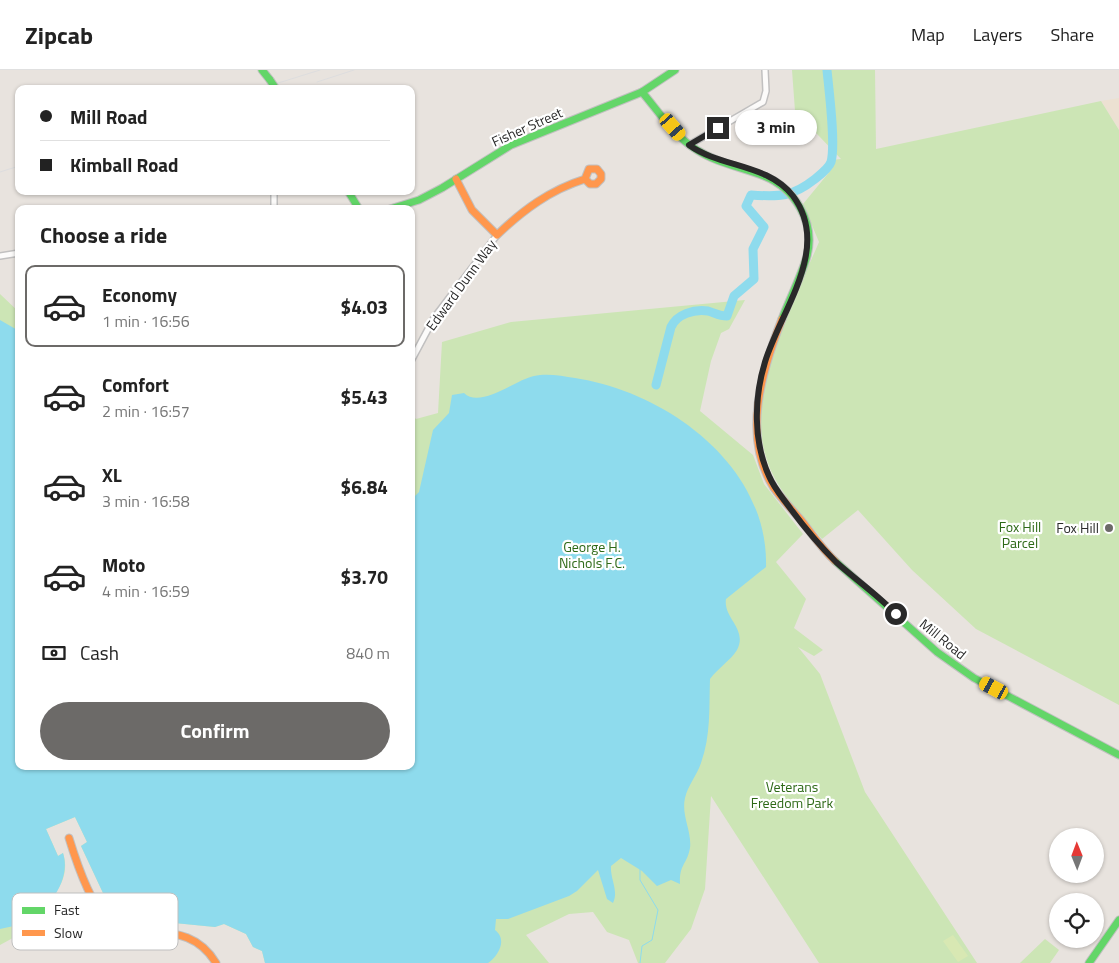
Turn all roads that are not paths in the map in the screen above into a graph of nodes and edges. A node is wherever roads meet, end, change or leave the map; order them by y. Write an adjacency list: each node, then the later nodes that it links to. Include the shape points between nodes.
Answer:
1 (262, 70): 4 (street, bridge)
2 (675, 70): 5 (street, Fisher Street)
3 (765, 70): 6 (street, via 763,102)
4 (273, 85)
5 (642, 92): 6 (street, Mill Road); 7 (street, Fisher Street, via 511,145)
6 (689, 145): 14 (street, Mill Road, via 706,155 777,181 798,203 808,232 807,255 767,356 757,402 762,456 774,487 829,555 932,649 974,678)
7 (456, 179): 9 (street, Fisher Street, via 419,200); 10 (street, via 472,210)
8 (585, 179): 10 (street, via 540,199)
9 (403, 205)
10 (497, 235): 13 (street, Edward Dunn Way, via 434,318)
11 (15, 254): 12 (street)
12 (0, 256)
13 (415, 354)
14 (1119, 755)
15 (69, 838): 16 (street)
16 (91, 893)
17 (1119, 920): 20 (street)
18 (178, 936): 19 (street, via 191,938 206,947)
19 (216, 963)
20 (1088, 963)

